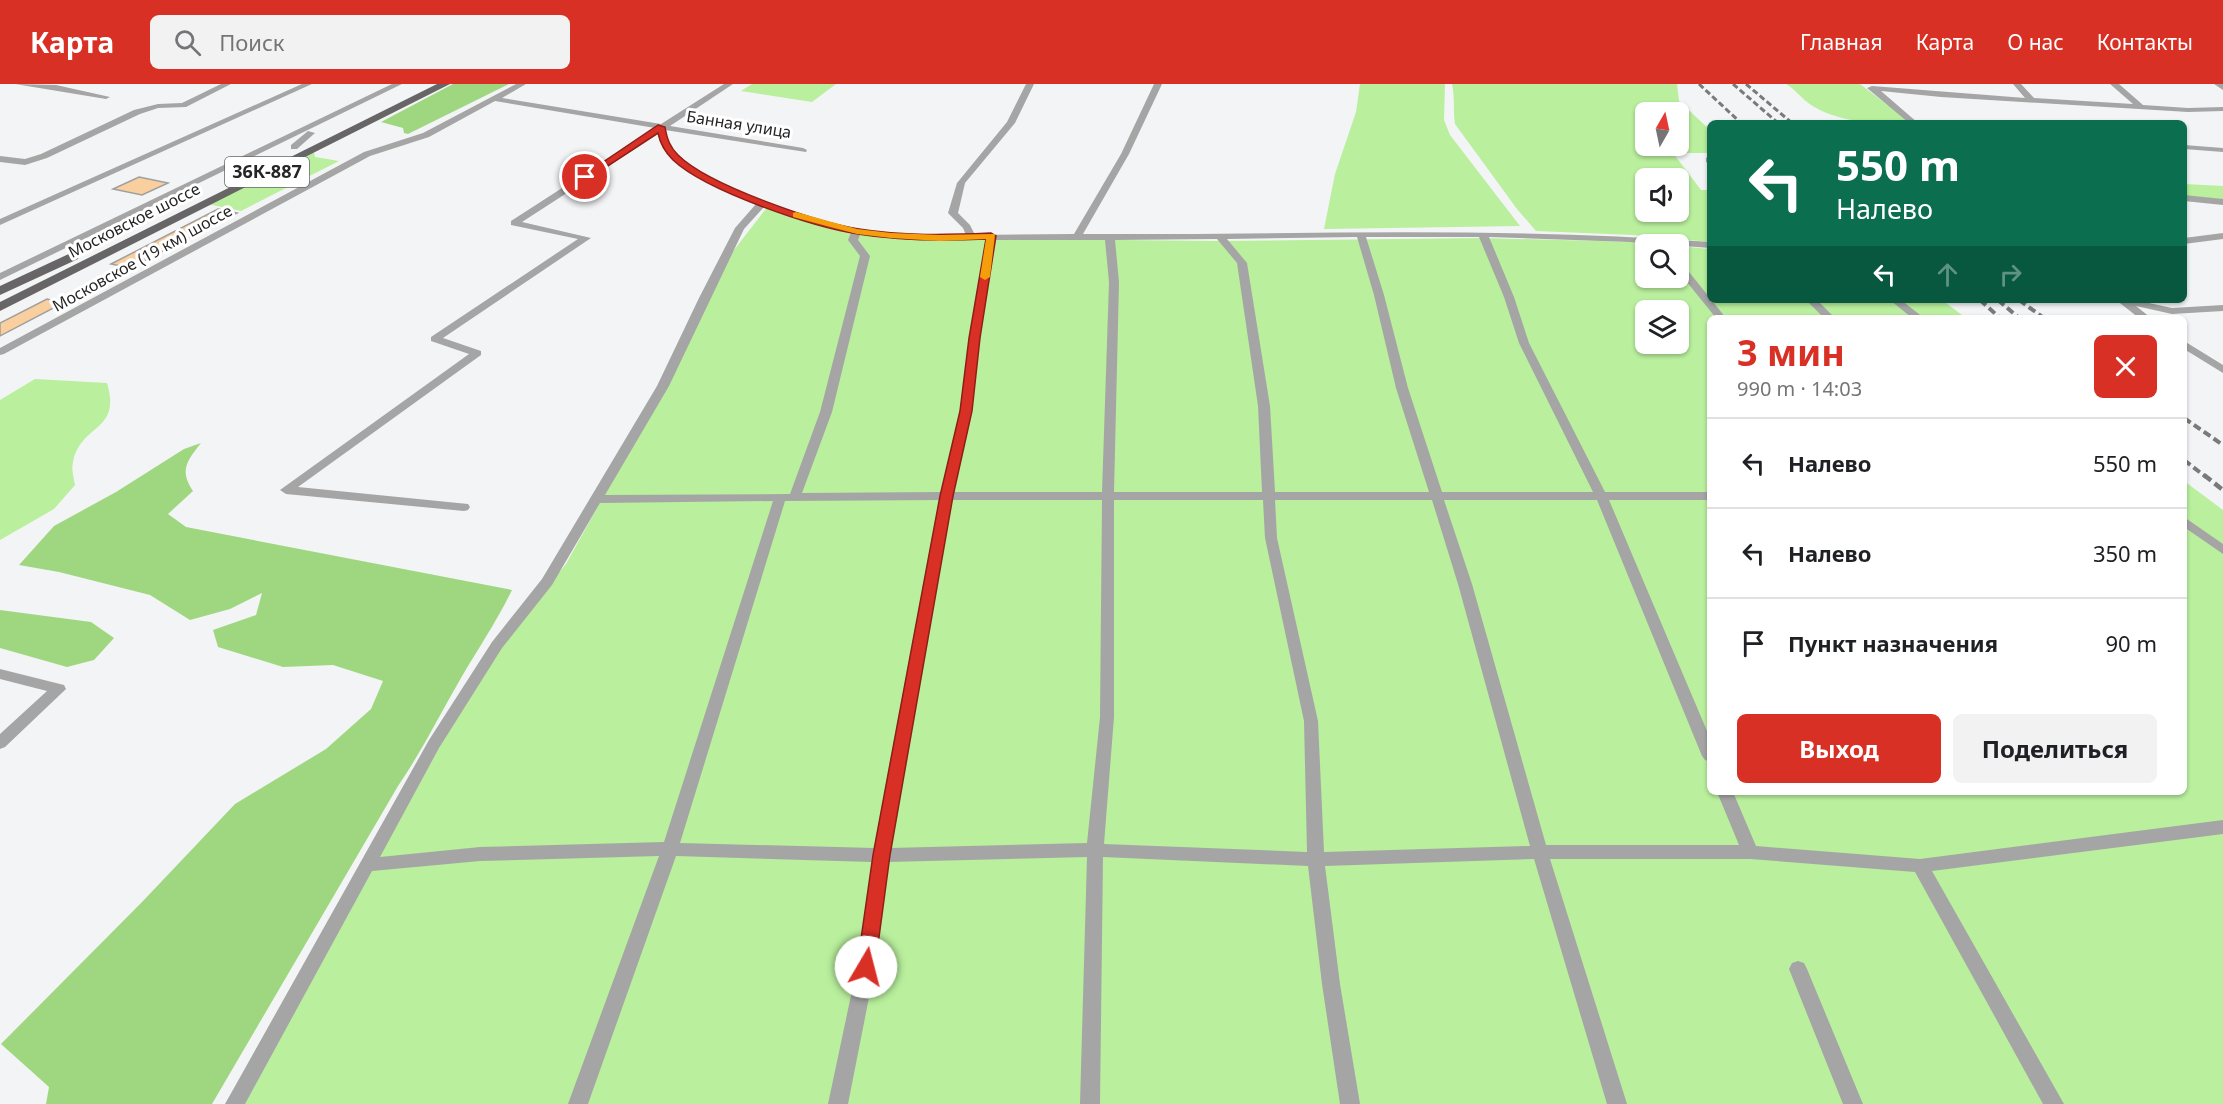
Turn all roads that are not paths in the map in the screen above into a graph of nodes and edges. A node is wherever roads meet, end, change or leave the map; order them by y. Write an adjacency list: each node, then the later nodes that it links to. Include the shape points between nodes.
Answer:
1 (19, 84): 19 (street)
2 (227, 84): 31 (street, via 183,105 137,112 44,156 25,162)
3 (308, 84): 35 (street)
4 (391, 84): 5 (street)
5 (397, 84): 25 (street)
6 (422, 84): 27 (main road, Московское шоссе / 36К-887)
7 (445, 84): 49 (main road, Московское шоссе / 36К-887)
8 (522, 84): 20 (street, Московское (19 км) шоссе)
9 (729, 84): 26 (street)
10 (1030, 84): 38 (street, via 1011,123 961,183 953,213)
11 (1158, 84): 42 (street, via 1125,154)
12 (1932, 84): 18 (street)
13 (2017, 84): 21 (street)
14 (2114, 84): 22 (street)
15 (2218, 84): 17 (street)
16 (1868, 86): 18 (street); 24 (street)
17 (2223, 88)
18 (1941, 95): 21 (street)
19 (106, 97)
20 (494, 99): 26 (street, Банная улица); 69 (street, Московское (19 км) шоссе, via 426,135 367,154)
21 (2031, 100): 22 (street)
22 (2141, 107): 23 (street)
23 (2223, 109)
24 (1910, 120)
25 (324, 121): 27 (street); 53 (street)
26 (661, 127): 29 (street, Банная улица); 34 (street, via 664,143 676,158 704,177); 79 (street, via 514,223 586,238 435,339 477,353 286,490)
27 (294, 147): 47 (main road, Московское шоссе / 36К-887)
28 (2187, 147): 30 (street)
29 (803, 150)
30 (2223, 150)
31 (0, 159)
32 (2187, 198): 33 (street)
33 (2223, 202)
34 (762, 203): 36 (street); 78 (street, via 740,228 663,386)
35 (0, 222)
36 (857, 231): 38 (street, via 940,238); 75 (street, via 853,240 865,256 826,412)
37 (1483, 235): 40 (street); 45 (street); 77 (street, via 1524,343)
38 (971, 236): 39 (street)
39 (991, 236): 42 (street); 71 (street, via 966,411)
40 (1361, 236): 43 (street); 73 (street)
41 (2223, 236): 46 (street)
42 (1077, 237): 44 (street)
43 (1220, 237): 44 (street); 76 (street, via 1242,263 1264,406)
44 (1110, 238): 72 (street, via 1114,282)
45 (1635, 241)
46 (2187, 241)
47 (102, 242): 49 (main road, via 103,248); 51 (main road, Московское шоссе / 36К-887)
48 (1689, 244): 50 (street)
49 (120, 245): 52 (main road, Московское шоссе / 36К-887)
50 (1707, 246)
51 (71, 257): 52 (main road, via 90,255); 55 (main road, Московское шоссе / 36К-887)
52 (88, 261): 62 (main road, Московское шоссе / 36К-887)
53 (0, 277)
54 (1689, 278): 56 (street)
55 (0, 291)
56 (1707, 300)
57 (1709, 303): 64 (street)
58 (1814, 303): 65 (street)
59 (1899, 303): 66 (street)
60 (2125, 303): 67 (street)
61 (2136, 303): 63 (street, via 2172,310)
62 (0, 307)
63 (2223, 308)
64 (1719, 315)
65 (1827, 315)
66 (1915, 315)
67 (2142, 315)
68 (2187, 347): 70 (street)
69 (0, 352)
70 (2223, 370)
71 (946, 496): 72 (street); 75 (street); 91 (street)
72 (1107, 496): 76 (street); 88 (street, via 1107,717)
73 (1436, 496): 76 (street); 77 (street); 89 (street, via 1465,584)
74 (1707, 496): 77 (street)
75 (788, 497): 78 (street); 87 (street)
76 (1270, 497): 92 (street, via 1271,538 1311,721)
77 (1602, 498): 84 (street)
78 (597, 499): 93 (street, via 547,582 497,645 447,724)
79 (464, 507)
80 (2187, 523): 81 (street)
81 (2223, 550)
82 (0, 674): 83 (street, via 59,689)
83 (0, 743)
84 (1707, 749)
85 (1726, 795): 90 (street)
86 (2223, 826): 94 (street)
87 (670, 849): 91 (street); 93 (street, via 480,854); 97 (street)
88 (1095, 850): 91 (street); 92 (street); 99 (street)
89 (1540, 852): 90 (street); 92 (street); 101 (street)
90 (1750, 852): 94 (street)
91 (881, 855): 98 (street, via 866,967)
92 (1316, 859): 100 (street)
93 (367, 865): 96 (street)
94 (1920, 866): 103 (street)
95 (1798, 969): 102 (street)
96 (235, 1104)
97 (578, 1104)
98 (838, 1104)
99 (1090, 1104)
100 (1350, 1104)
101 (1617, 1104)
102 (1853, 1104)
103 (2054, 1104)

